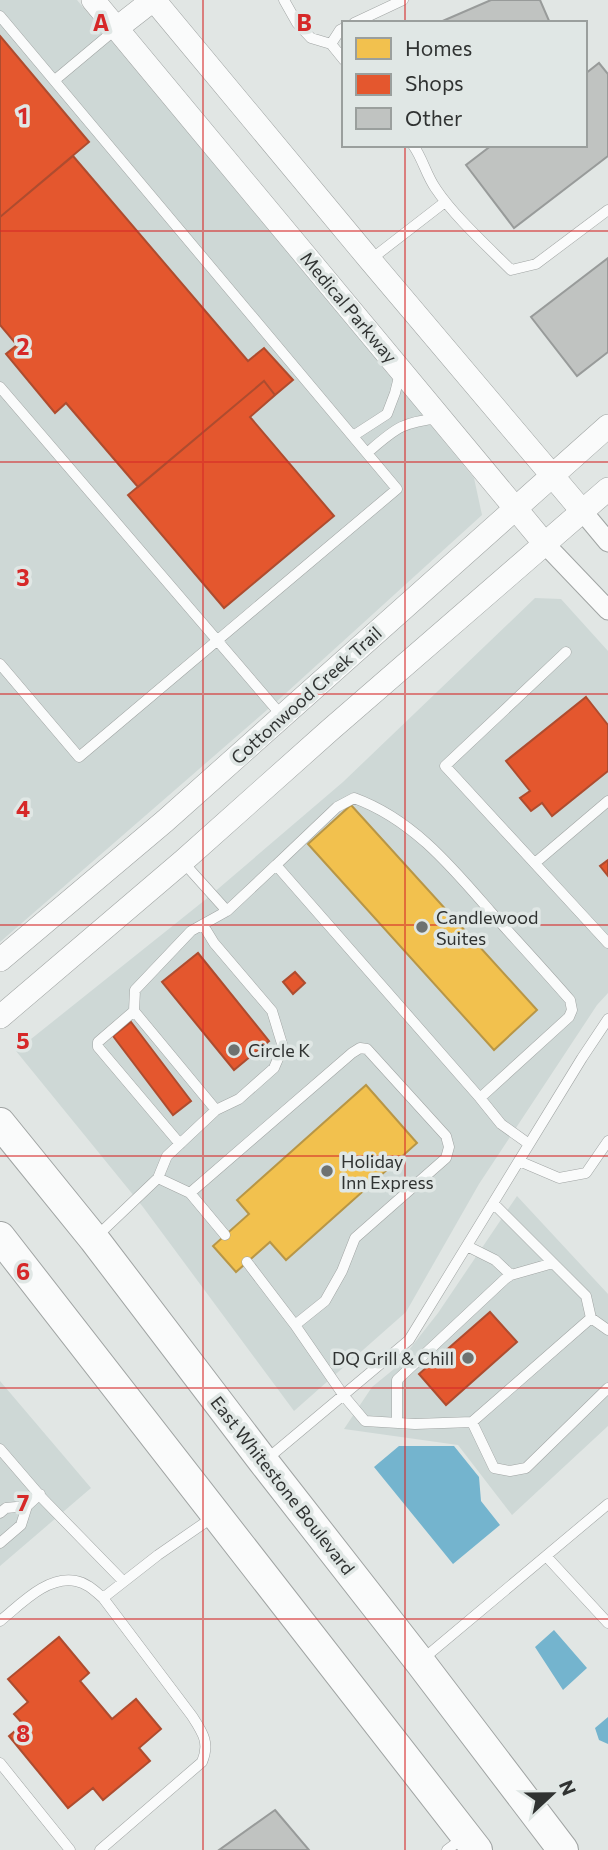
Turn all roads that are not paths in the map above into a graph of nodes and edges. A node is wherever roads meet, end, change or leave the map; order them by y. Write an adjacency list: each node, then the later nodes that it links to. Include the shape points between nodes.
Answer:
1 (93, 0): 7 (street, Medical Parkway)
2 (153, 0): 7 (street); 15 (street)
3 (284, 0): 9 (lane, via 312,38)
4 (403, 0): 6 (lane)
5 (0, 16): 11 (lane)
6 (358, 21)
7 (117, 28): 11 (lane); 16 (street, Medical Parkway)
8 (342, 29): 9 (lane)
9 (331, 44): 10 (lane)
10 (342, 58)
11 (55, 80): 20 (lane)
12 (414, 147): 13 (lane)
13 (445, 202): 14 (lane, via 510,270 536,264); 15 (lane)
14 (608, 210)
15 (370, 260): 22 (street)
16 (401, 370): 18 (street, Medical Parkway); 20 (lane, via 387,414)
17 (0, 387): 29 (lane)
18 (442, 418): 21 (lane, via 396,428); 24 (street, Medical Parkway)
19 (608, 426): 22 (street, Cottonwood Creek Trail)
20 (353, 436): 21 (lane)
21 (367, 453): 29 (lane, via 397,489)
22 (551, 476): 24 (street, Cottonwood Creek Trail); 25 (street)
23 (608, 489): 25 (street)
24 (516, 509): 27 (street, Medical Parkway); 32 (street, Cottonwood Creek Trail)
25 (583, 512): 26 (street); 27 (street)
26 (608, 542)
27 (545, 544): 28 (street, Medical Parkway); 34 (street)
28 (608, 610)
29 (216, 641): 31 (lane, via 79,757); 32 (lane)
30 (566, 652): 35 (lane, via 445,766)
31 (0, 664)
32 (282, 716): 40 (street, Cottonwood Creek Trail)
33 (608, 801): 35 (lane)
34 (182, 862): 37 (lane); 42 (street)
35 (535, 863): 39 (lane)
36 (276, 865): 37 (lane); 44 (lane); 44 (lane, via 337,807 354,798 368,803 439,853 570,1000 569,1017)
37 (227, 911): 38 (lane)
38 (204, 925): 41 (lane, via 191,931 135,990); 45 (lane, via 272,1011 283,1047 274,1068 239,1100)
39 (608, 943)
40 (0, 960)
41 (134, 1011): 45 (lane); 48 (lane, via 98,1042 98,1047)
42 (0, 1017)
43 (608, 1019): 49 (lane)
44 (480, 1098): 49 (lane, via 501,1124)
45 (216, 1110): 48 (lane)
46 (0, 1123): 56 (main road, East Whitestone Boulevard)
47 (608, 1141): 50 (lane, via 586,1173 559,1178)
48 (180, 1144): 51 (lane, via 167,1156)
49 (529, 1144): 50 (lane)
50 (519, 1161): 53 (lane)
51 (158, 1178): 52 (lane); 56 (lane)
52 (190, 1193): 54 (lane); 62 (lane, via 360,1048 367,1049 446,1136 446,1158 355,1238 325,1301)
53 (494, 1203): 57 (lane); 59 (lane)
54 (225, 1235)
55 (0, 1237): 74 (main road)
56 (94, 1238): 69 (main road, East Whitestone Boulevard)
57 (467, 1246): 60 (lane, via 495,1260); 65 (lane, via 410,1340)
58 (247, 1262): 62 (lane)
59 (553, 1263): 60 (lane); 61 (lane, via 586,1296)
60 (511, 1275): 67 (lane, via 397,1380)
61 (591, 1318): 63 (lane); 66 (lane)
62 (295, 1325): 65 (lane)
63 (608, 1330)
64 (608, 1388): 66 (lane, via 526,1468 494,1468)
65 (344, 1396): 67 (lane, via 365,1421); 69 (lane)
66 (472, 1422): 67 (lane)
67 (397, 1423)
68 (0, 1449): 70 (lane)
69 (263, 1461): 81 (main road, East Whitestone Boulevard)
70 (40, 1494): 72 (lane); 77 (lane)
71 (608, 1504): 76 (lane)
72 (27, 1506): 73 (lane); 75 (lane, via 21,1525)
73 (0, 1513)
74 (216, 1515): 77 (lane); 83 (main road)
75 (0, 1543)
76 (546, 1556): 80 (lane); 81 (lane)
77 (123, 1581): 78 (lane)
78 (103, 1598): 79 (lane, via 89,1586 62,1581 33,1595); 85 (lane, via 192,1716 206,1742 206,1752 202,1762)
79 (0, 1621)
80 (608, 1623)
81 (420, 1662): 86 (main road, East Whitestone Boulevard)
82 (0, 1763): 84 (lane)
83 (463, 1845)
84 (70, 1850)
85 (100, 1850)
86 (563, 1850)

